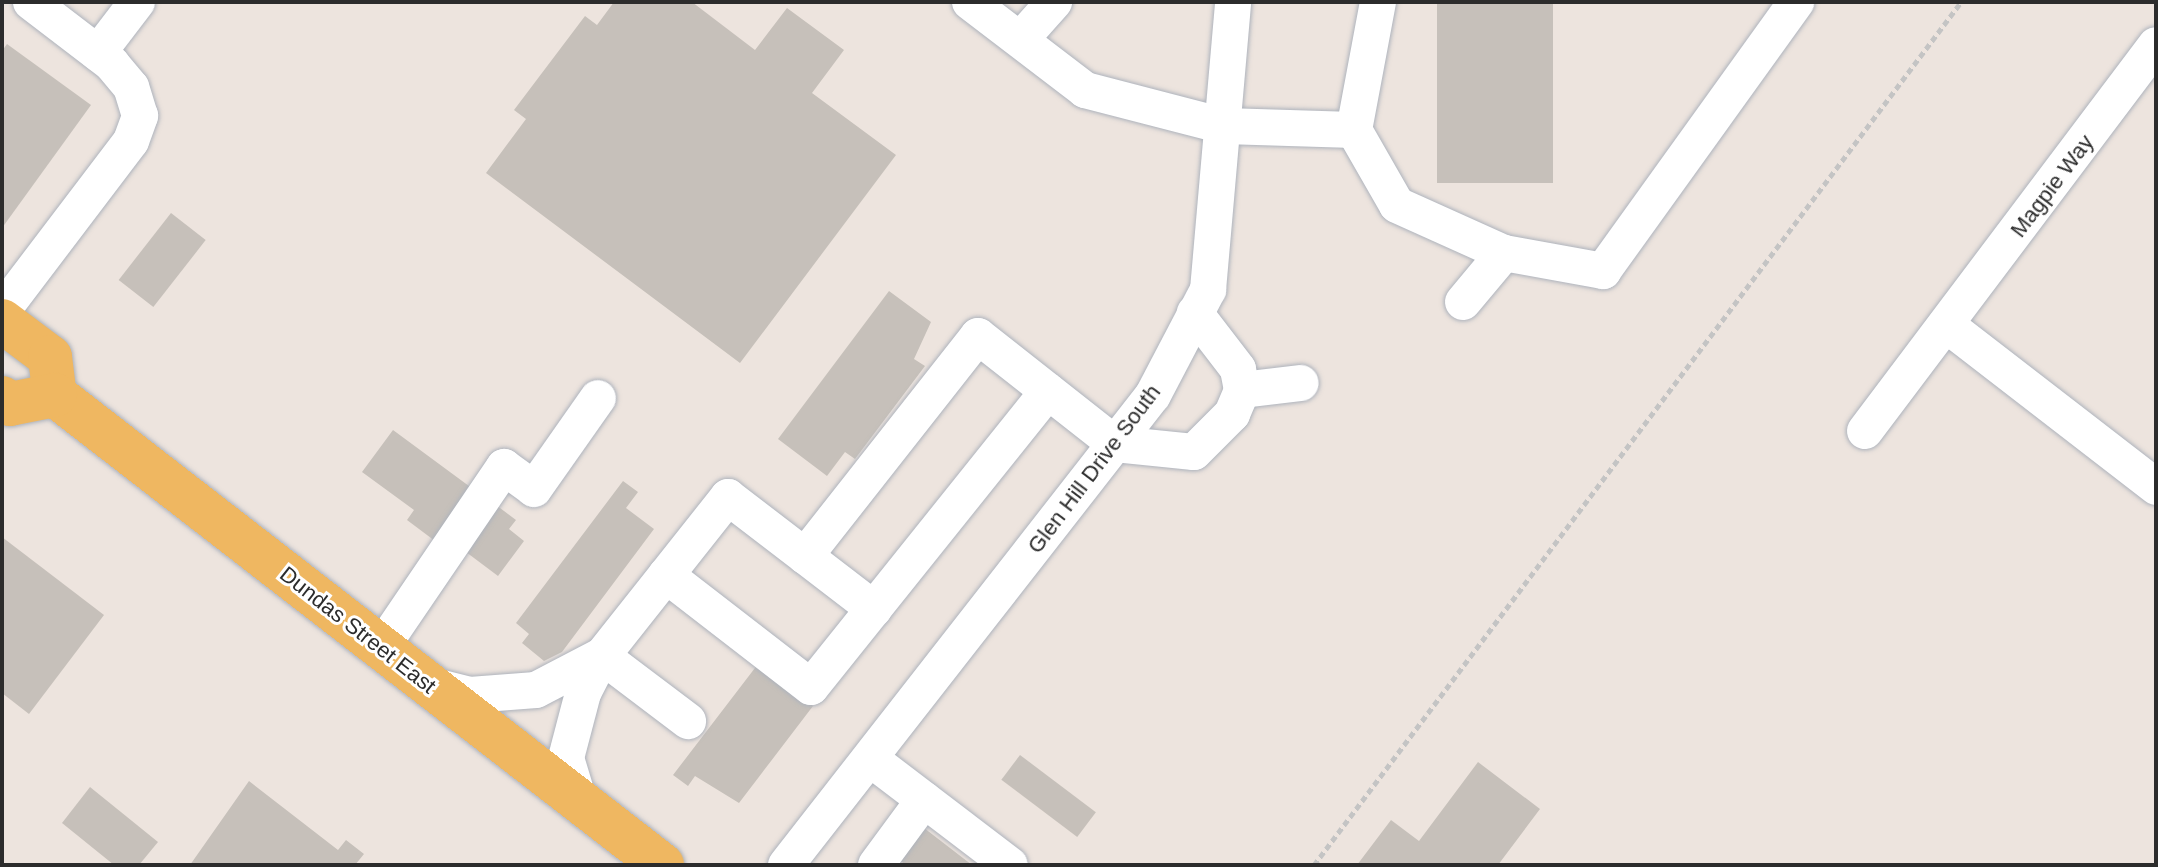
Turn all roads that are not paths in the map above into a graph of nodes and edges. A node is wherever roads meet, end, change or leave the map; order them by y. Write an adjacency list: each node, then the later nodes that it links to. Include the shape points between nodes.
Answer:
1 (31, 2): 10 (street)
2 (137, 2): 10 (street)
3 (970, 2): 8 (street)
4 (1054, 2): 8 (street)
5 (1233, 2): 11 (street, Glen Hill Drive South)
6 (1378, 2): 12 (street)
7 (1796, 2): 13 (street, via 1603,271)
8 (1021, 39): 11 (street, via 1085,90)
9 (2156, 45): 18 (street, Magpie Way)
10 (98, 53): 15 (street, via 131,87 140,116 131,141)
11 (1224, 126): 12 (street); 16 (street, Glen Hill Drive South, via 1208,290)
12 (1354, 130): 13 (street, via 1397,205)
13 (1504, 253): 14 (street)
14 (1463, 302)
15 (2, 311)
16 (1195, 313): 20 (street, via 1238,369); 26 (street, Glen Hill Drive South, via 1153,395)
17 (2, 321): 22 (main road, via 50,357)
18 (1948, 326): 25 (street, Magpie Way); 27 (street)
19 (1301, 383): 20 (street)
20 (1242, 390): 26 (street, via 1232,414 1194,452)
21 (1048, 391): 26 (street); 28 (street, via 978,336); 30 (street)
22 (55, 395): 23 (main road, via 10,404); 31 (main road, Dundas Street East)
23 (2, 398)
24 (598, 398): 31 (street, via 534,489 504,467)
25 (1865, 431)
26 (1115, 444): 35 (street, Glen Hill Drive South)
27 (2156, 487)
28 (805, 556): 29 (street, via 728,497); 30 (street)
29 (666, 575): 30 (street, via 811,687); 32 (street)
30 (874, 609)
31 (381, 648): 33 (main road, Dundas Street East)
32 (602, 656): 33 (street, via 536,690 470,695); 34 (street); 37 (street, via 567,734 569,779)
33 (429, 685): 37 (main road, Dundas Street East)
34 (688, 721)
35 (872, 760): 36 (street); 39 (street, Glen Hill Drive South)
36 (924, 800): 40 (street); 41 (street)
37 (579, 801): 38 (main road, Dundas Street East)
38 (662, 865)
39 (786, 865)
40 (876, 865)
41 (1010, 865)

